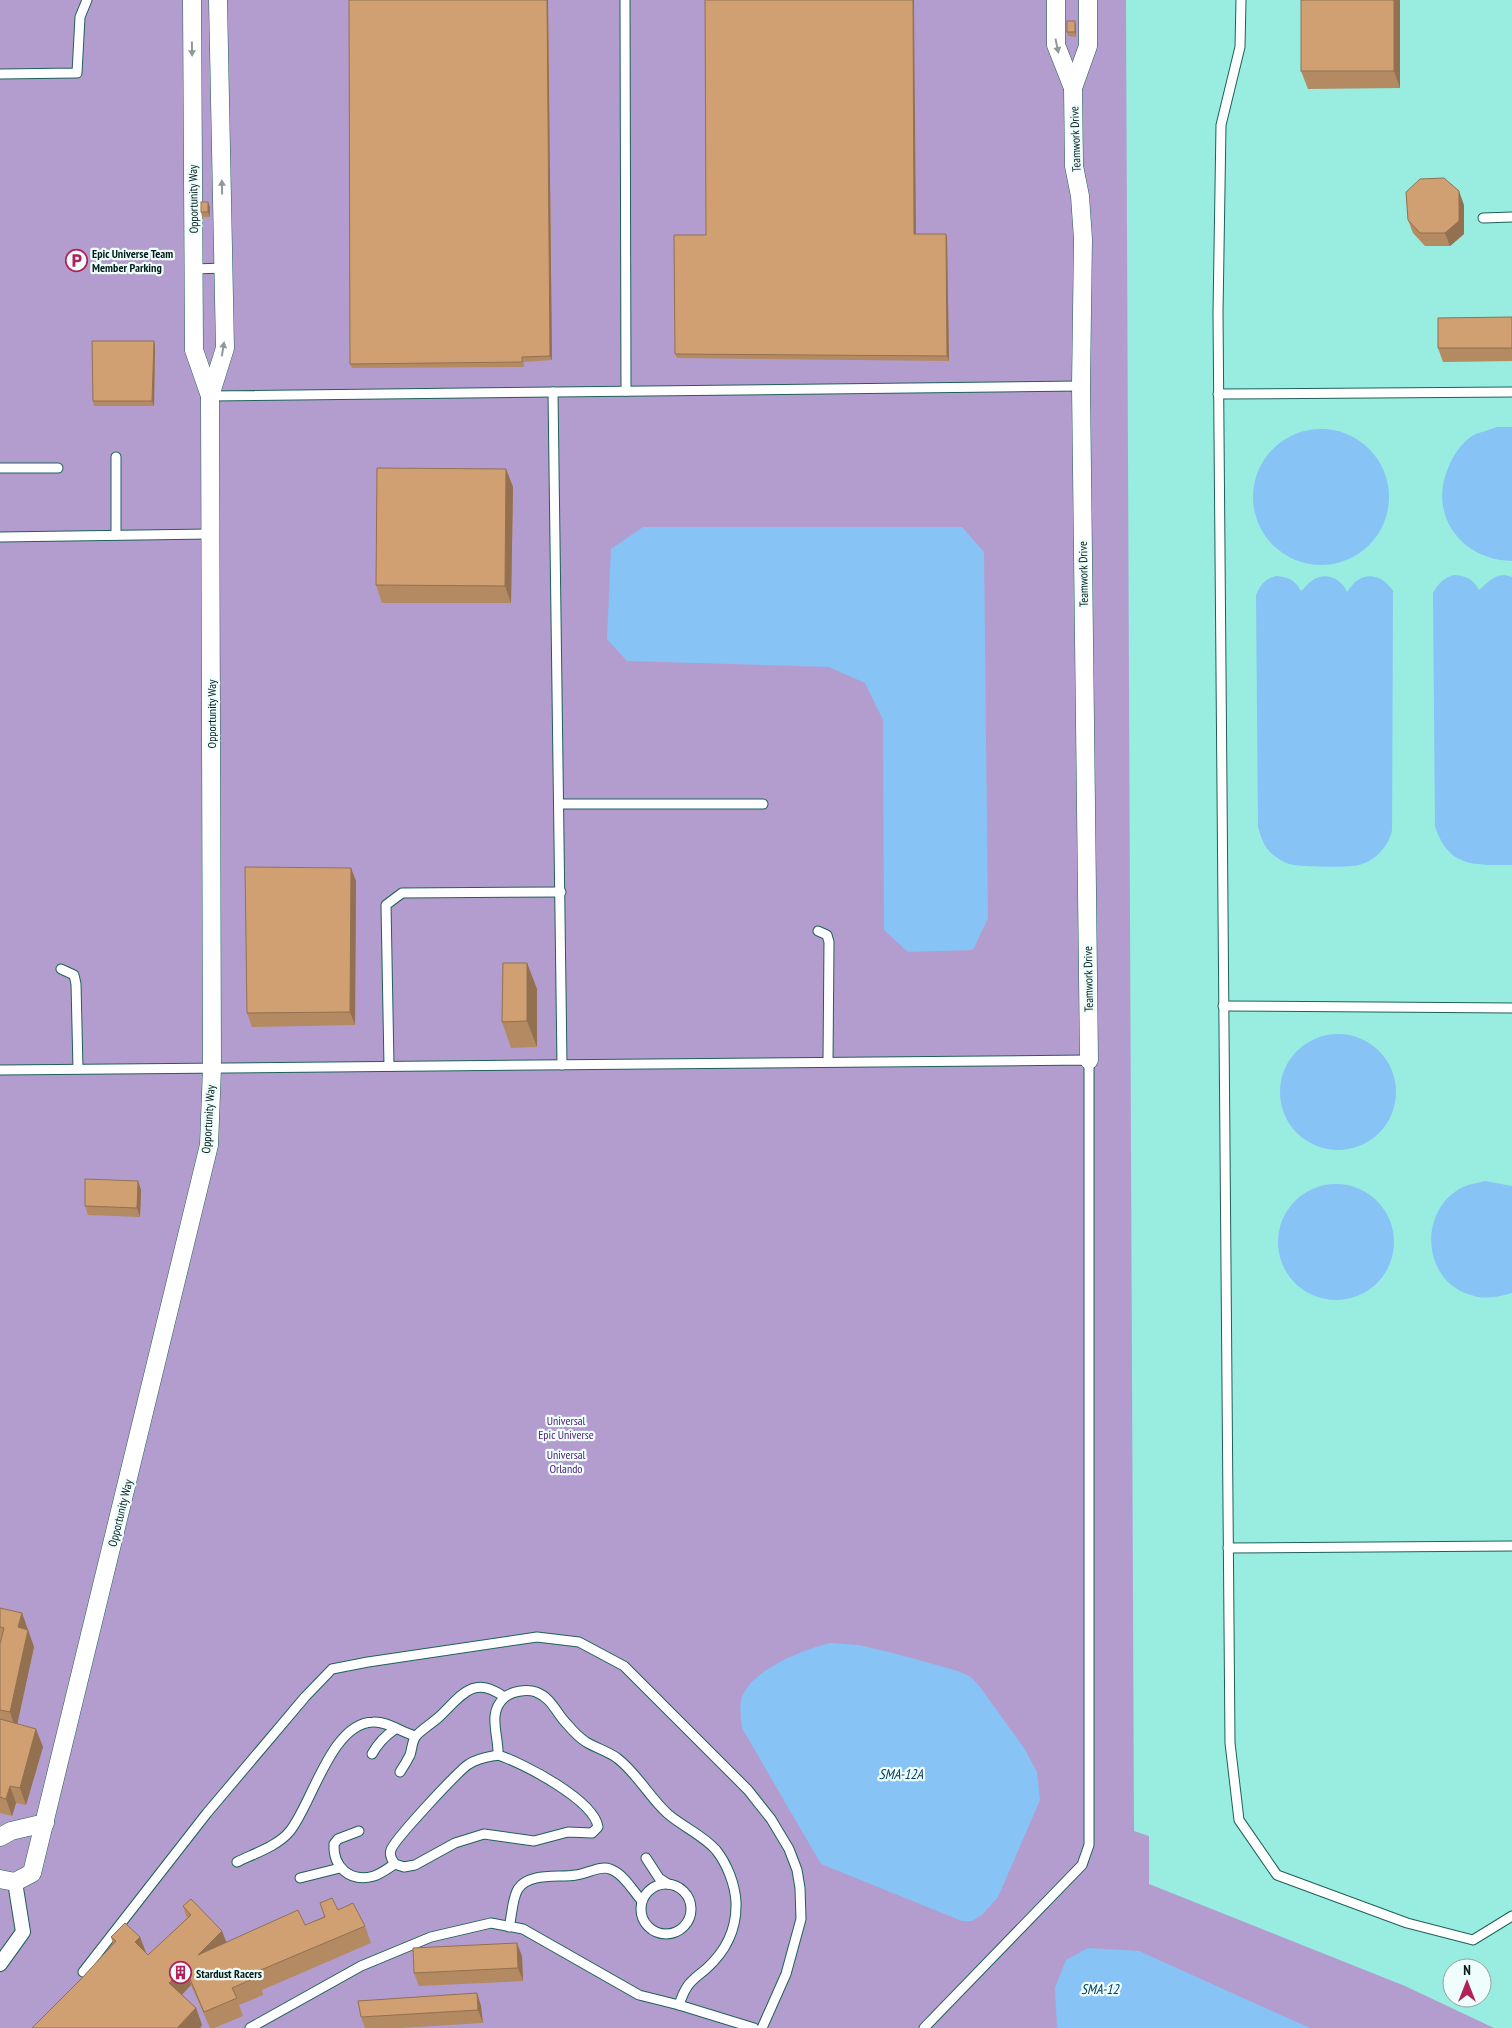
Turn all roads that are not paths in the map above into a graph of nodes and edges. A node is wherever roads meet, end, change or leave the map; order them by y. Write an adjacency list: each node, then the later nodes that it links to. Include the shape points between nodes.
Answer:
1 (87, 0): 8 (lane, via 80,17 78,73)
2 (192, 0): 13 (street, Opportunity Way, one-way to 13)
3 (218, 0): 12 (street, Opportunity Way, one-way to 3)
4 (625, 0): 15 (lane)
5 (1056, 0): 9 (street, Teamwork Drive, one-way to 9, via 1056,45)
6 (1088, 0): 9 (street, Teamwork Drive, via 1088,46)
7 (1242, 0): 18 (lane, via 1240,47 1221,125)
8 (0, 74)
9 (1073, 88): 14 (street, Teamwork Drive, via 1074,166 1083,239)
10 (1512, 217): 11 (lane)
11 (1483, 218)
12 (224, 268): 13 (lane); 19 (street, Opportunity Way, one-way to 12, via 225,348)
13 (194, 269): 19 (street, Opportunity Way, via 194,350)
14 (1081, 386): 15 (lane); 33 (street, Teamwork Drive)
15 (626, 391): 16 (lane)
16 (554, 392): 19 (lane); 26 (lane)
17 (1512, 392): 18 (lane)
18 (1218, 394): 31 (lane)
19 (210, 396): 23 (street, Opportunity Way)
20 (116, 457): 24 (lane)
21 (0, 468): 22 (lane)
22 (58, 468)
23 (210, 534): 24 (lane); 37 (street, Opportunity Way)
24 (116, 535): 25 (lane)
25 (0, 537)
26 (560, 804): 27 (lane); 28 (lane)
27 (763, 804)
28 (560, 892): 35 (lane); 36 (lane, via 402,893 386,905)
29 (818, 931): 34 (lane, via 827,935 829,942)
30 (61, 969): 38 (lane, via 74,975 76,984)
31 (1223, 1006): 32 (lane); 41 (lane)
32 (1512, 1008)
33 (1089, 1060): 34 (lane); 67 (lane, via 1089,1845 1082,1865)
34 (828, 1062): 35 (lane)
35 (562, 1065): 36 (lane)
36 (389, 1066): 37 (lane)
37 (212, 1068): 38 (lane); 48 (street, Opportunity Way, via 209,1145)
38 (78, 1069): 39 (lane)
39 (0, 1070)
40 (1512, 1546): 41 (lane)
41 (1228, 1548): 59 (lane, via 1230,1743 1239,1820 1277,1875 1407,1923 1473,1940)
42 (504, 1697): 44 (lane, via 486,1686 472,1688); 46 (lane, via 494,1718); 63 (lane, via 524,1690 547,1697 566,1723 585,1741 626,1766 668,1814 709,1842 726,1866 735,1890 735,1923 720,1955 687,1986)
43 (395, 1729): 44 (lane); 45 (lane); 52 (lane, via 385,1723 374,1722 353,1729 326,1762 289,1833)
44 (416, 1736): 47 (lane)
45 (372, 1754)
46 (498, 1755): 53 (lane, via 480,1758 467,1765 425,1808 391,1850); 53 (lane, via 525,1766 575,1798 590,1810 598,1827 592,1833 568,1832 534,1841 484,1834 455,1843 415,1865 404,1867)
47 (400, 1772)
48 (45, 1823): 50 (street); 56 (street, Opportunity Way, via 32,1873)
49 (359, 1831): 54 (lane, via 334,1844)
50 (0, 1837)
51 (646, 1858): 57 (lane, via 659,1878)
52 (237, 1862)
53 (395, 1864): 54 (lane, via 368,1878)
54 (340, 1868): 55 (lane)
55 (300, 1878)
56 (8, 1880): 61 (street, via 24,1932)
57 (668, 1884): 58 (lane, via 652,1888); 58 (lane, via 683,1890 691,1905 691,1914 683,1928 668,1934 653,1930 643,1917)
58 (642, 1902): 60 (lane, via 621,1876 610,1869 539,1878 518,1889)
59 (1512, 1916)
60 (509, 1927): 63 (lane, via 523,1929 639,1995); 64 (lane, via 491,1923 431,1938 361,1966)
61 (0, 1964)
62 (83, 1972): 66 (lane, via 207,1813 332,1669 537,1637 578,1642 624,1666 748,1790 789,1849 797,1870 801,1919 786,1974)
63 (679, 2005): 65 (lane)
64 (250, 2028)
65 (754, 2028)
66 (762, 2028)
67 (924, 2028)

